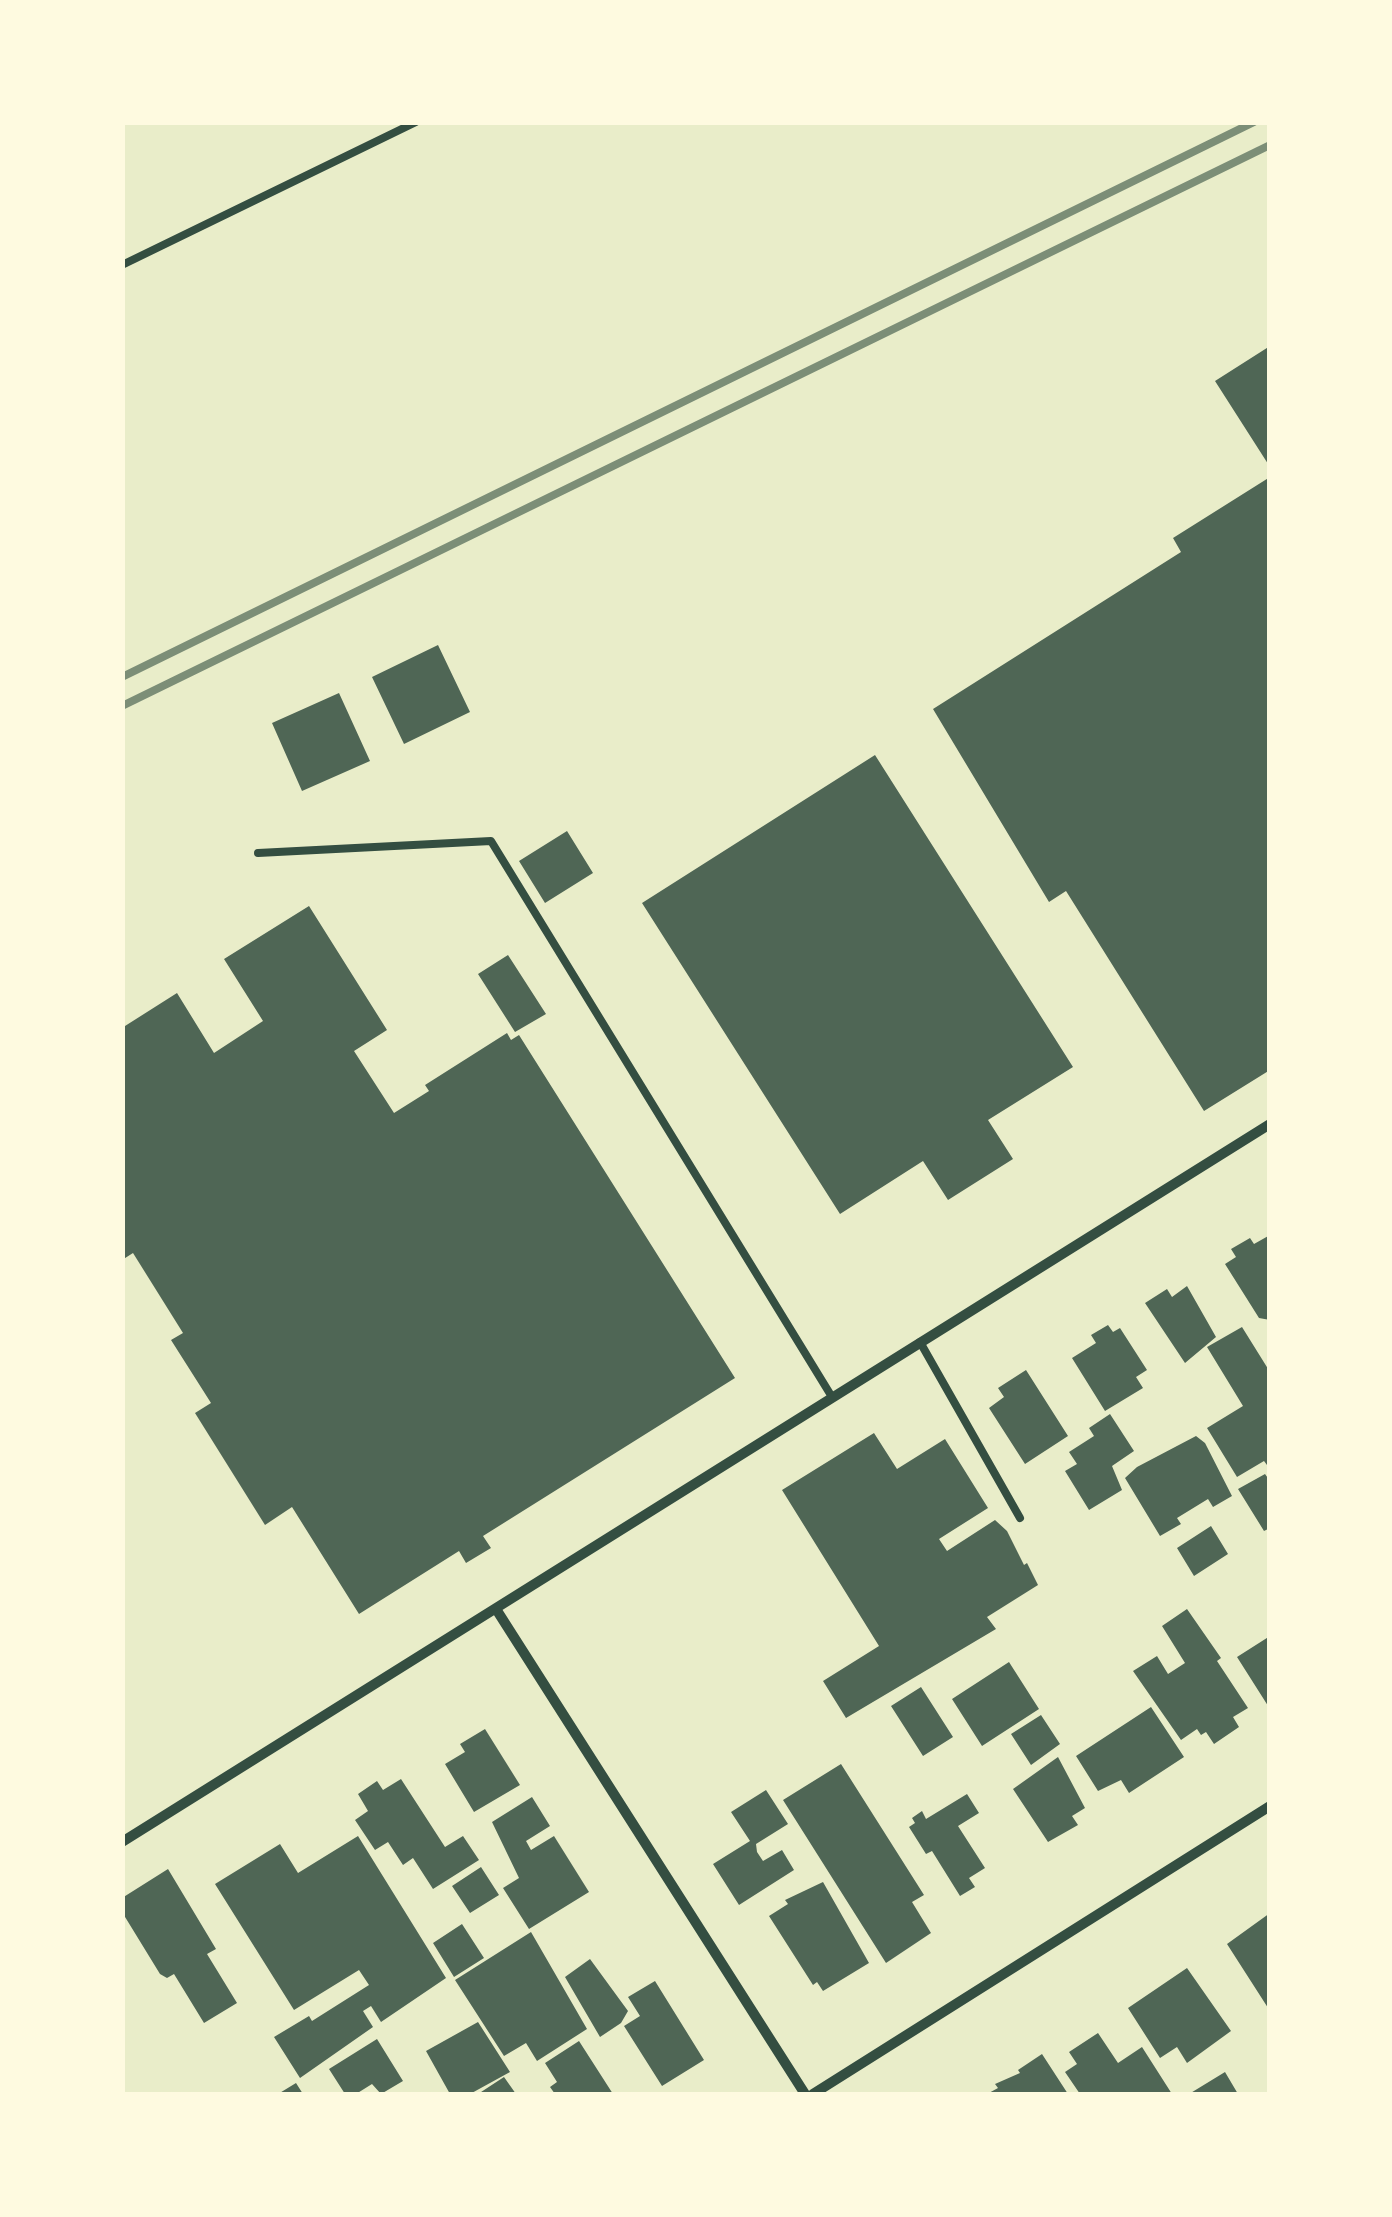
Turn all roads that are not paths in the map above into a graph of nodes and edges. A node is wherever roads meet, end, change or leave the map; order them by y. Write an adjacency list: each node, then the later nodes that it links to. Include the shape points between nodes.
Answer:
1 (416, 122): 2 (lane)
2 (122, 266)
3 (258, 853): 6 (lane, via 491,841)
4 (1270, 1124): 5 (street)
5 (920, 1342): 6 (street); 7 (lane)
6 (832, 1397): 8 (street)
7 (1020, 1518)
8 (496, 1610): 10 (street); 11 (street)
9 (1270, 1806): 12 (street)
10 (122, 1842)
11 (805, 2094)
12 (813, 2094)

